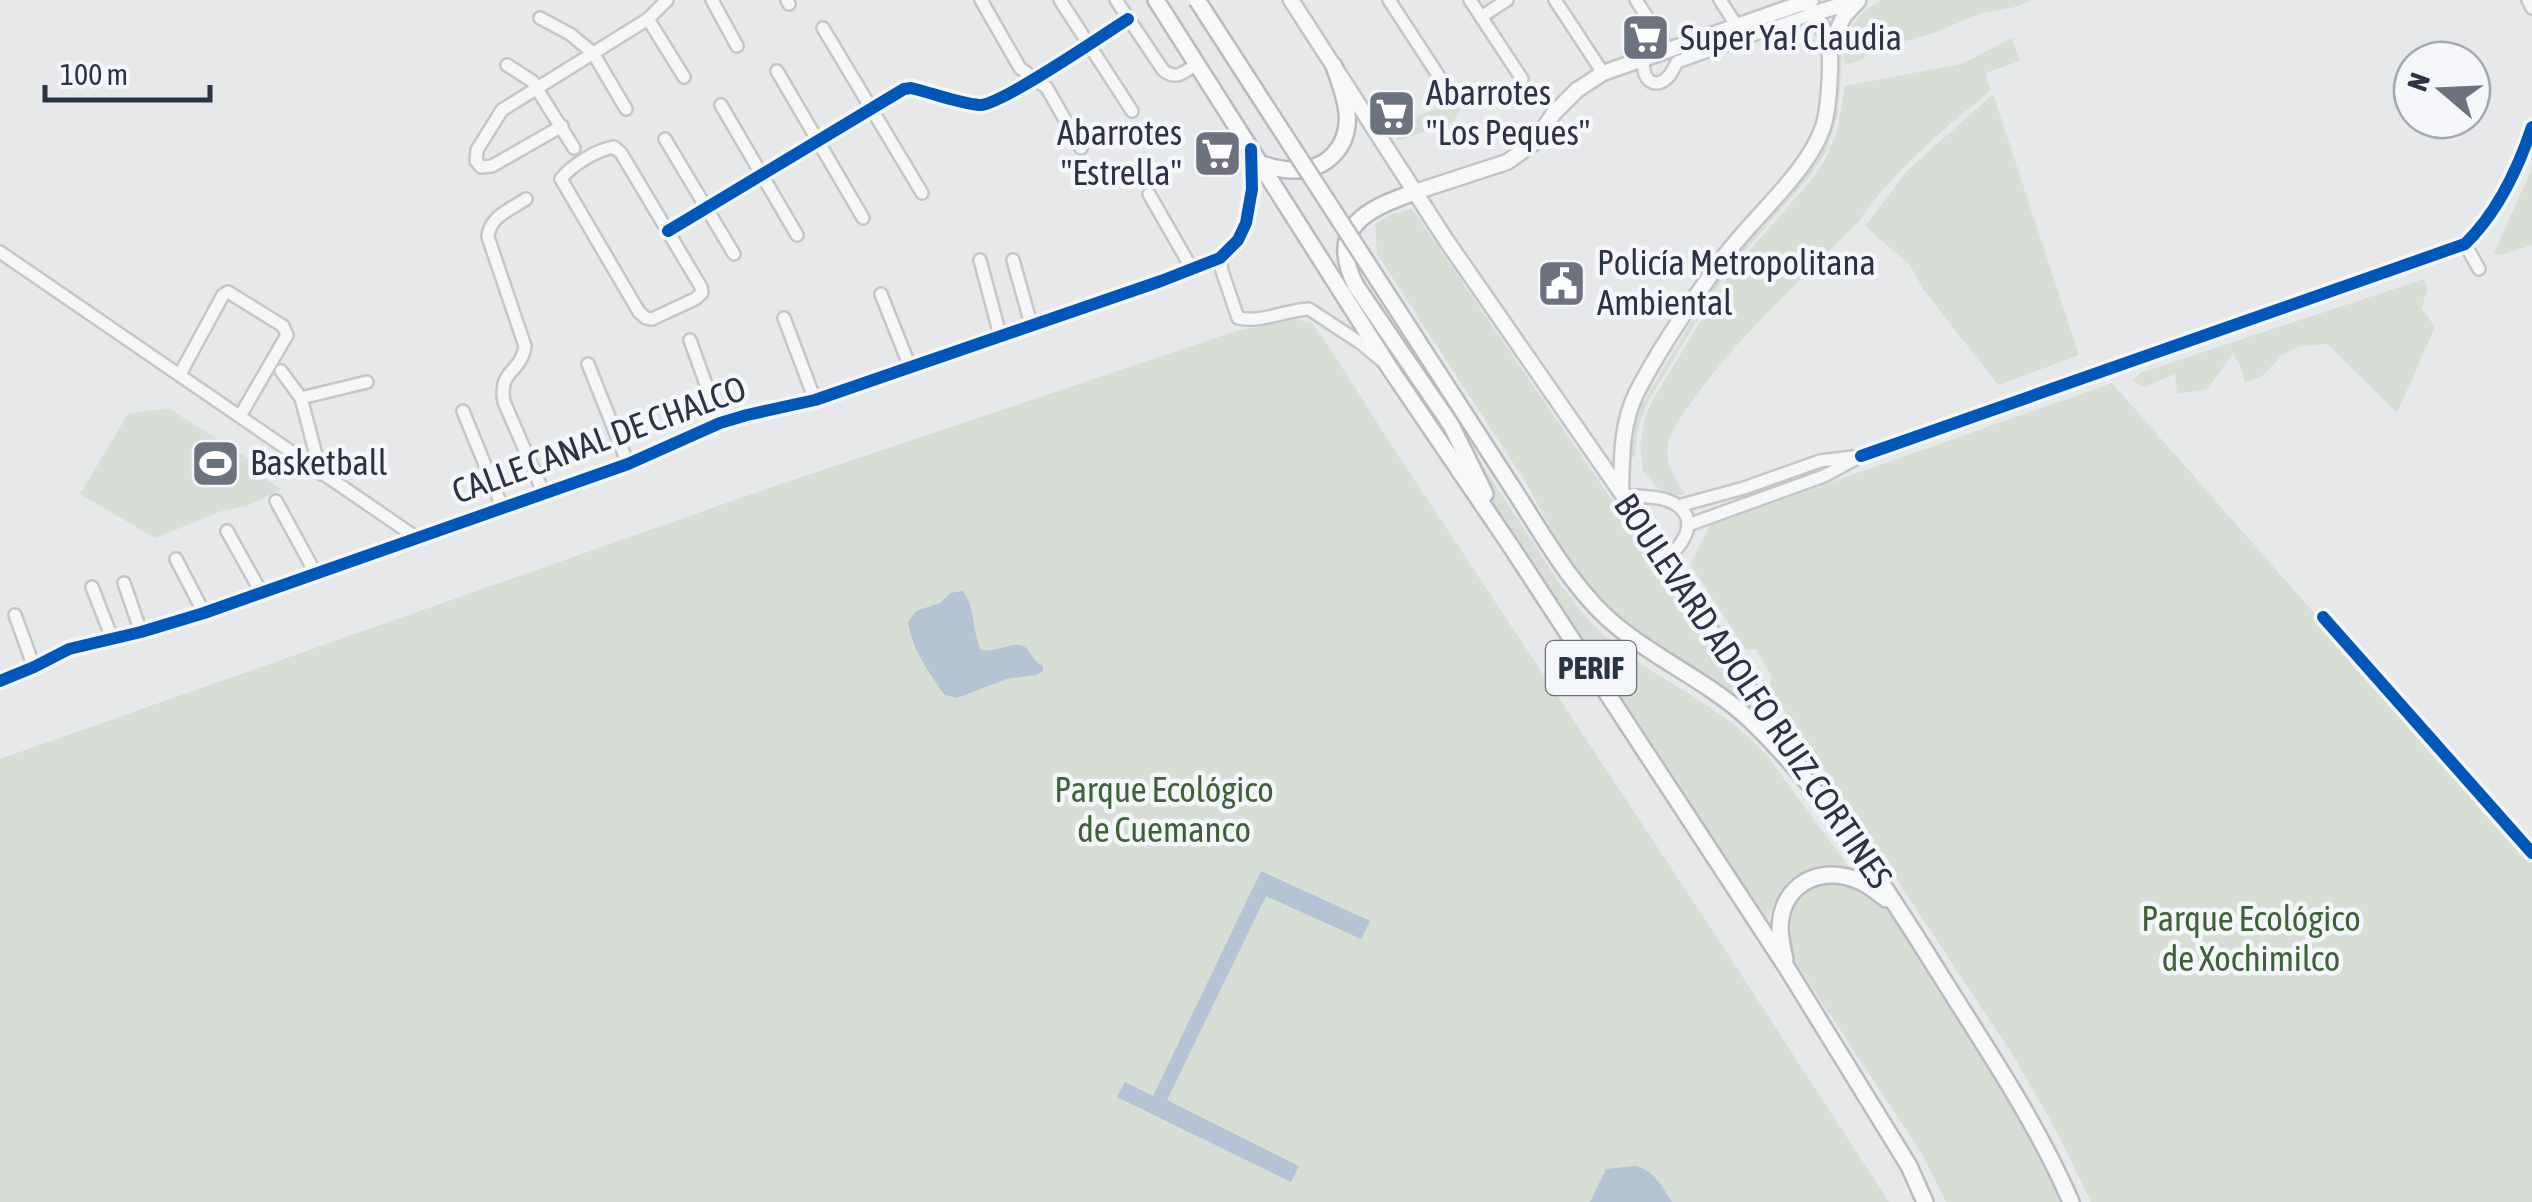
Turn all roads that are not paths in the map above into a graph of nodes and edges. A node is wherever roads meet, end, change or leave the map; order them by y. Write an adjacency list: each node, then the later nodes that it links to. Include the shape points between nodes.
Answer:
1 (646, 0): 17 (street)
2 (712, 0): 27 (street)
3 (981, 0): 39 (street, via 1020,68)
4 (1060, 0): 26 (street)
5 (1116, 0): 23 (street)
6 (1156, 0): 32 (highway, PERIF)
7 (1197, 0): 114 (highway, PERIF, bridge, via 1592,602 1747,717)
8 (1291, 0): 34 (main road, PERIF)
9 (1389, 0): 41 (street)
10 (1470, 0): 20 (street)
11 (1507, 0): 20 (street)
12 (1555, 0): 36 (street)
13 (1636, 0): 28 (street)
14 (1720, 0): 24 (street)
15 (1858, 0): 18 (main road); 29 (main road, via 1833,34)
16 (2528, 0): 19 (street)
17 (662, 4): 22 (street)
18 (1808, 4): 24 (main road); 29 (main road); 31 (street, via 1677,62 1661,82 1645,77)
19 (2532, 8)
20 (1481, 17): 38 (street)
21 (540, 18): 30 (street)
22 (648, 18): 30 (street); 37 (street)
23 (1128, 20): 26 (street); 32 (street, via 1170,76)
24 (1737, 26): 28 (main road)
25 (823, 28): 44 (street)
26 (1088, 44): 39 (street); 45 (street)
27 (737, 46)
28 (1668, 49): 31 (main road)
29 (1830, 51): 92 (main road, via 1829,99 1817,142 1724,256 1630,406)
30 (594, 53): 40 (street); 43 (street)
31 (1644, 58): 36 (main road)
32 (1197, 64): 52 (highway, PERIF)
33 (507, 65): 40 (street)
34 (1334, 66): 53 (highway, via 1347,129 1332,158 1290,170); 55 (main road, PERIF)
35 (777, 72): 49 (street)
36 (1603, 73): 55 (main road, via 1577,90 1534,142 1506,162)
37 (684, 77)
38 (1522, 79)
39 (1034, 80): 44 (street, via 984,105 911,88); 51 (street, via 1046,88)
40 (536, 90): 46 (street); 46 (street, via 502,110 478,150 481,167)
41 (1455, 100)
42 (721, 104): 54 (street)
43 (626, 109)
44 (872, 109): 49 (street); 56 (street)
45 (1132, 111)
46 (562, 126): 50 (street)
47 (2532, 126): 63 (street, via 2499,201)
48 (665, 139): 59 (street)
49 (816, 142): 54 (street); 60 (street)
50 (574, 148)
51 (1081, 148)
52 (1251, 149): 53 (highway, PERIF); 68 (street, via 1246,224)
53 (1261, 164): 78 (highway, PERIF)
54 (762, 176): 59 (street); 62 (street)
55 (1415, 192): 92 (main road, BOULEVARD ADOLFO RUIZ CORTINES / PERIF); 100 (highway, via 1362,216 1351,232 1346,266 1451,425)
56 (922, 193)
57 (1149, 194): 69 (street)
58 (526, 199): 91 (street, via 493,221 488,236 525,346 501,388 504,402)
59 (706, 208): 61 (street); 65 (street)
60 (863, 218)
61 (668, 230): 61 (street, via 614,147 561,179 646,318 702,293)
62 (797, 235)
63 (2464, 244): 70 (street); 87 (street)
64 (0, 252): 80 (street)
65 (734, 254)
66 (980, 260): 74 (street)
67 (1013, 260): 73 (street)
68 (1221, 264): 69 (street, CALLE CANAL DE CHALCO); 78 (street, via 1238,318 1309,309)
69 (1192, 269): 73 (street, CALLE CANAL DE CHALCO)
70 (2479, 269)
71 (881, 294): 77 (street)
72 (784, 318): 83 (street)
73 (1031, 324): 74 (street, CALLE CANAL DE CHALCO)
74 (1000, 335): 77 (street, CALLE CANAL DE CHALCO)
75 (690, 340): 86 (street)
76 (588, 364): 88 (street)
77 (910, 367): 83 (street, CALLE CANAL DE CHALCO)
78 (1391, 370): 100 (highway, PERIF)
79 (282, 371): 82 (street)
80 (180, 374): 85 (street); 85 (street, via 228,292 283,326 288,334)
81 (367, 382): 82 (street)
82 (301, 398): 89 (street)
83 (815, 400): 86 (street, CALLE CANAL DE CHALCO)
84 (464, 411): 96 (street)
85 (240, 416): 89 (street)
86 (720, 423): 88 (street, CALLE CANAL DE CHALCO)
87 (1861, 456): 90 (street, via 1820,461); 94 (street)
88 (628, 464): 91 (street, CALLE CANAL DE CHALCO)
89 (321, 474): 99 (street)
90 (1744, 488): 94 (street); 95 (street)
91 (544, 494): 96 (street, CALLE CANAL DE CHALCO)
92 (1622, 494): 95 (street); 102 (main road, BOULEVARD ADOLFO RUIZ CORTINES / PERIF)
93 (276, 501): 103 (street)
94 (1749, 502): 97 (street)
95 (1678, 506): 97 (street)
96 (503, 509): 99 (street, CALLE CANAL DE CHALCO)
97 (1688, 525): 102 (street)
98 (227, 531): 106 (street)
99 (417, 538): 103 (street, CALLE CANAL DE CHALCO)
100 (1510, 545): 117 (highway, PERIF)
101 (176, 559): 107 (street)
102 (1666, 559): 114 (main road, BOULEVARD ADOLFO RUIZ CORTINES / PERIF)
103 (316, 574): 106 (street, CALLE CANAL DE CHALCO)
104 (124, 583): 110 (street)
105 (92, 587): 111 (street)
106 (261, 592): 107 (street, CALLE CANAL DE CHALCO)
107 (204, 613): 110 (street, CALLE CANAL DE CHALCO)
108 (15, 616): 112 (street)
109 (2323, 617): 115 (street)
110 (141, 632): 111 (street, CALLE CANAL DE CHALCO)
111 (112, 638): 112 (street, CALLE CANAL DE CHALCO)
112 (34, 667): 113 (street, CALLE CANAL DE CHALCO)
113 (0, 681)
114 (1816, 789): 116 (highway, BOULEVARD ADOLFO RUIZ CORTINES / PERIF)
115 (2532, 853)
116 (1894, 904): 117 (highway, via 1840,875 1800,884 1782,912); 119 (highway, BOULEVARD ADOLFO RUIZ CORTINES / PERIF, via 1990,1054)
117 (1787, 968): 118 (highway, PERIF)
118 (1926, 1202)
119 (2072, 1202)

